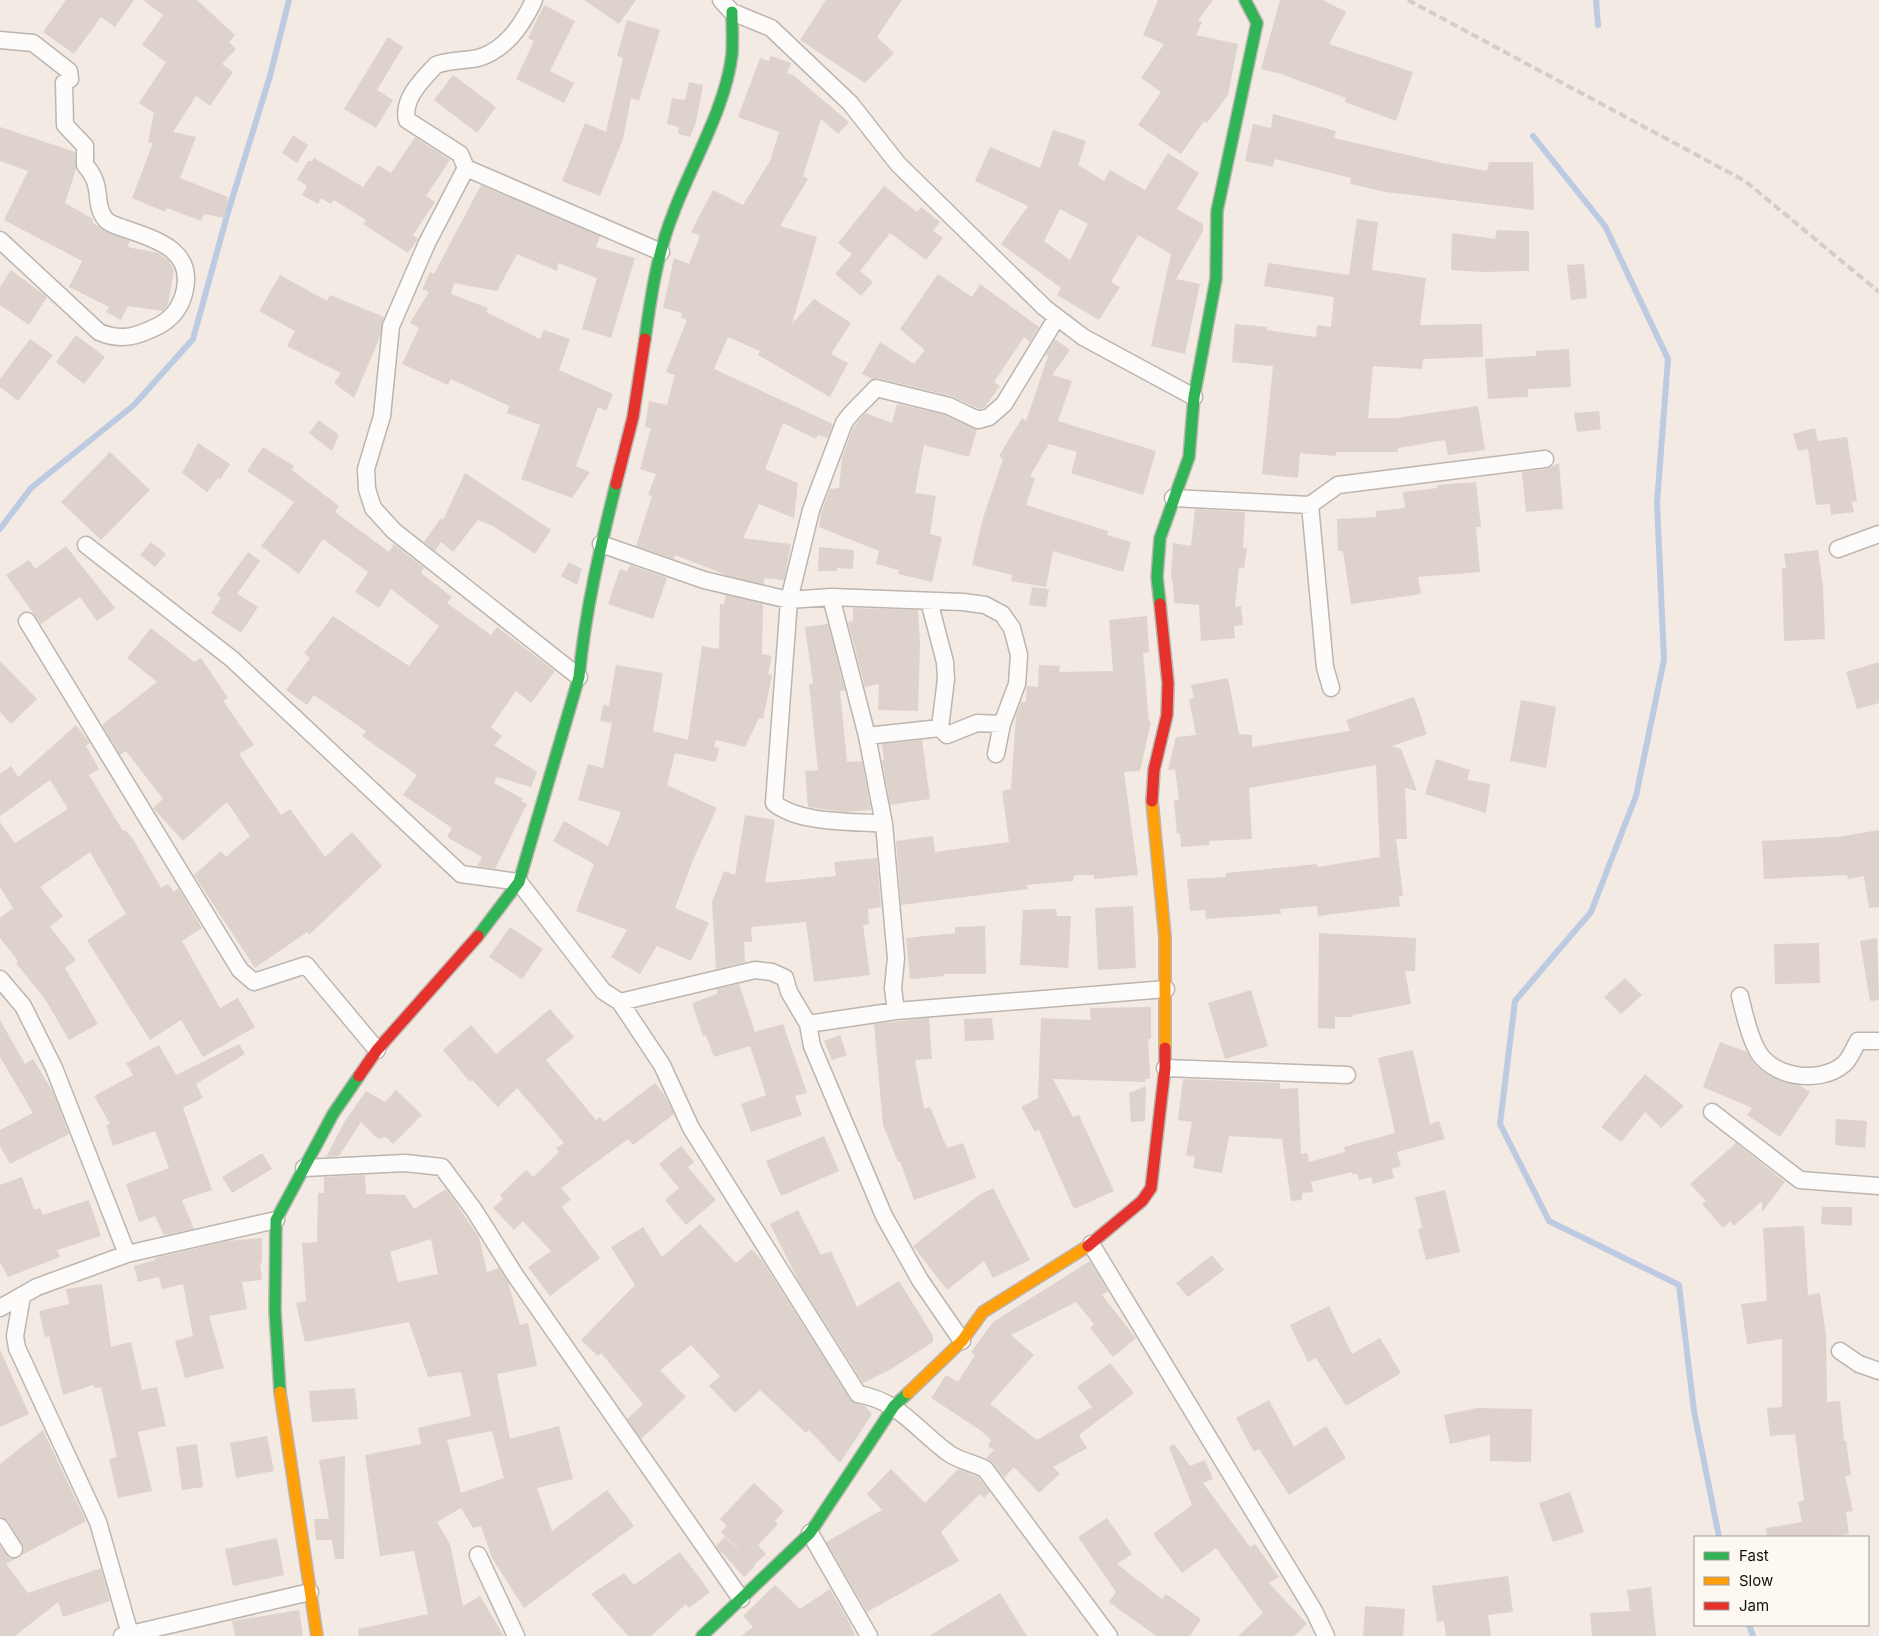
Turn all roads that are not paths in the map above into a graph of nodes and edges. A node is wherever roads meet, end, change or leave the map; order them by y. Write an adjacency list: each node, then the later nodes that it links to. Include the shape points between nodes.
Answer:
1 (534, 0): 5 (street, via 521,26 502,44 481,57 436,65 409,98 405,111 407,120 460,154)
2 (1245, 0): 9 (street, via 1257,23 1217,211 1216,279)
3 (727, 6): 7 (street, via 732,53 728,75 672,215); 8 (street, via 771,28 850,103 898,164)
4 (0, 40): 6 (street, via 33,43 69,71 70,79 64,82 63,95 65,125 84,146 85,166 94,175 100,211 108,222 166,244 184,263 187,281 182,302 169,319 151,329 128,338 112,338 99,332)
5 (466, 168): 7 (street); 21 (street, via 427,243 391,326 382,416 366,469 367,489 373,508 394,531)
6 (0, 240)
7 (661, 252): 14 (street, via 656,265 632,417)
8 (1057, 317): 9 (street, via 1083,337); 18 (street, via 1004,404 990,417 978,420 949,406 876,388 852,411 844,423 810,510)
9 (1194, 397): 11 (street, via 1189,457)
10 (1546, 459): 12 (street, via 1338,485)
11 (1173, 498): 12 (street); 30 (street, via 1160,538 1157,577 1168,683 1167,715 1154,770 1152,808 1165,937)
12 (1310, 505): 22 (street, via 1324,667)
13 (1879, 534): 16 (street)
14 (601, 544): 18 (street, via 704,580); 21 (street)
15 (86, 545): 28 (street, via 232,659 460,874)
16 (1838, 549)
17 (831, 597): 18 (street); 19 (street); 25 (street)
18 (789, 600): 27 (street, via 774,804 785,812 803,817)
19 (929, 601): 23 (street, via 985,605 1002,614 1012,628 1020,655 1017,684); 24 (street, via 945,662)
20 (27, 622): 36 (street, via 240,970 254,982 306,965)
21 (578, 677): 28 (street)
22 (1331, 688)
23 (1002, 724): 24 (street, via 977,723 947,735); 26 (street)
24 (940, 728): 25 (street)
25 (867, 736): 27 (street)
26 (996, 754)
27 (884, 824): 33 (street, via 896,958 893,988)
28 (519, 882): 32 (street, via 602,991); 36 (street, via 476,938)
29 (0, 979): 44 (street, via 23,1006 54,1068)
30 (1166, 989): 33 (street); 37 (street)
31 (1740, 996): 35 (street, via 1756,1050 1773,1067 1794,1075 1826,1073 1844,1063 1858,1041)
32 (620, 1002): 34 (street, via 755,970 785,978 789,992); 50 (street, via 662,1065 691,1128 848,1381 858,1394)
33 (896, 1011): 34 (street)
34 (808, 1024): 47 (street, via 815,1053 884,1216 920,1280)
35 (1879, 1041)
36 (377, 1050): 40 (street, via 333,1114)
37 (1166, 1068): 38 (street); 43 (street, via 1151,1188 1123,1218)
38 (1347, 1075)
39 (1712, 1112): 41 (street, via 1800,1180)
40 (304, 1168): 42 (street); 56 (street, via 405,1163 442,1167)
41 (1879, 1186)
42 (276, 1220): 44 (street); 55 (street, via 275,1311 281,1409)
43 (1091, 1244): 47 (street, via 983,1312); 63 (street, via 1314,1611)
44 (127, 1254): 45 (street, via 37,1287)
45 (22, 1296): 46 (street); 57 (street, via 15,1336 17,1348 98,1522)
46 (0, 1308)
47 (962, 1342): 50 (street)
48 (1840, 1351): 49 (street, via 1859,1364)
49 (1879, 1371)
50 (894, 1406): 52 (street); 62 (street, via 947,1452 985,1469)
51 (0, 1527): 53 (street)
52 (810, 1534): 56 (street); 61 (street)
53 (14, 1549)
54 (478, 1555): 59 (street)
55 (310, 1592): 57 (street); 58 (street)
56 (741, 1599): 60 (street)
57 (126, 1635)
58 (317, 1636)
59 (516, 1636)
60 (702, 1636)
61 (869, 1636)
62 (1109, 1636)
63 (1326, 1636)

